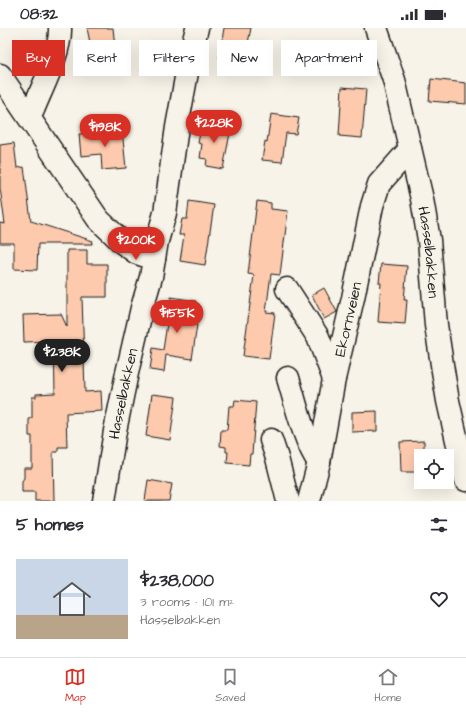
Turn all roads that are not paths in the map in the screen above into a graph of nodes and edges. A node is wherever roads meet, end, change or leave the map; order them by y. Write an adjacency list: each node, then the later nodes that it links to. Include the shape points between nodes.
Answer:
1 (60, 28): 5 (street, via 57,52)
2 (197, 28): 7 (street, Hasselbakken)
3 (376, 28): 6 (street, Hasselbakken, via 394,80)
4 (0, 75): 5 (street)
5 (29, 116): 7 (street, via 98,219 137,253)
6 (410, 149): 10 (street, Ekornveien, via 379,184 374,199); 13 (street, Hasselbakken, via 428,234 436,324 448,401)
7 (154, 259): 14 (street, Hasselbakken, via 115,431)
8 (287, 289): 10 (street, via 318,337)
9 (288, 378): 12 (street, via 306,437)
10 (334, 379): 12 (street, Ekornveien)
11 (271, 440): 15 (street)
12 (319, 462): 16 (street, Ekornveien)
13 (466, 480)
14 (104, 501)
15 (288, 501)
16 (309, 501)

